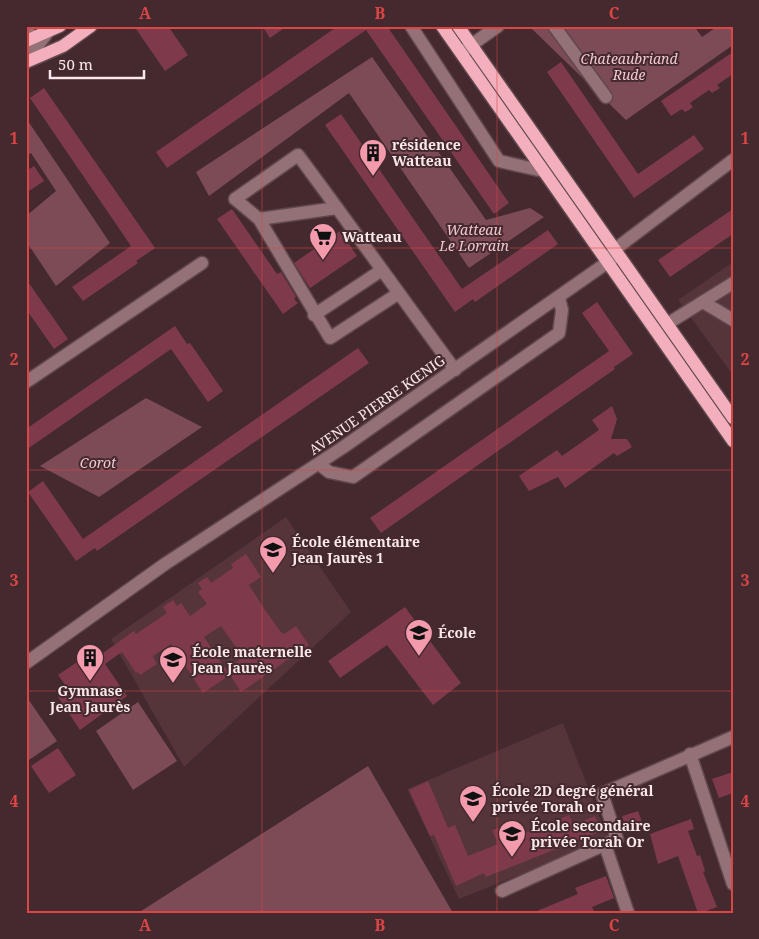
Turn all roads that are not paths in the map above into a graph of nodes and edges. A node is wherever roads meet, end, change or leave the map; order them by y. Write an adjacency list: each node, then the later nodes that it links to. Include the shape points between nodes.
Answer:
1 (60, 26): 8 (main road)
2 (91, 26): 11 (main road)
3 (411, 26): 16 (street, via 499,161)
4 (442, 26): 10 (main road)
5 (458, 26): 10 (main road)
6 (498, 26): 10 (street)
7 (554, 26): 14 (street)
8 (45, 30): 9 (main road); 11 (street); 13 (street)
9 (29, 36): 12 (street, via 34,42)
10 (466, 49): 16 (main road); 19 (main road)
11 (55, 50): 13 (main road)
12 (26, 52)
13 (26, 62)
14 (606, 97)
15 (733, 160): 19 (street, AVENUE PIERRE KŒNIG)
16 (543, 171): 20 (main road)
17 (337, 208): 18 (street); 18 (street, via 298,155 235,199); 22 (street)
18 (259, 219): 27 (street)
19 (616, 253): 20 (street, AVENUE PIERRE KŒNIG); 29 (main road)
20 (605, 261): 25 (street, AVENUE PIERRE KŒNIG); 33 (main road)
21 (202, 263): 31 (street)
22 (382, 270): 24 (street); 27 (street)
23 (733, 283): 26 (street)
24 (399, 293): 27 (street, via 330,338); 30 (street)
25 (559, 298): 30 (street, AVENUE PIERRE KŒNIG); 34 (street, via 562,310 559,334 353,477 329,472)
26 (703, 302): 28 (street); 29 (street)
27 (314, 315)
28 (733, 320)
29 (667, 324): 32 (main road)
30 (455, 370): 34 (street, AVENUE PIERRE KŒNIG)
31 (26, 382)
32 (733, 418)
33 (733, 441)
34 (319, 464): 35 (street, AVENUE PIERRE KŒNIG, via 165,564)
35 (26, 663)
36 (733, 737): 37 (street)
37 (690, 754): 38 (street, via 602,794 617,839); 39 (street)
38 (605, 845): 40 (street); 41 (street)
39 (733, 884)
40 (502, 891)
41 (628, 913)

